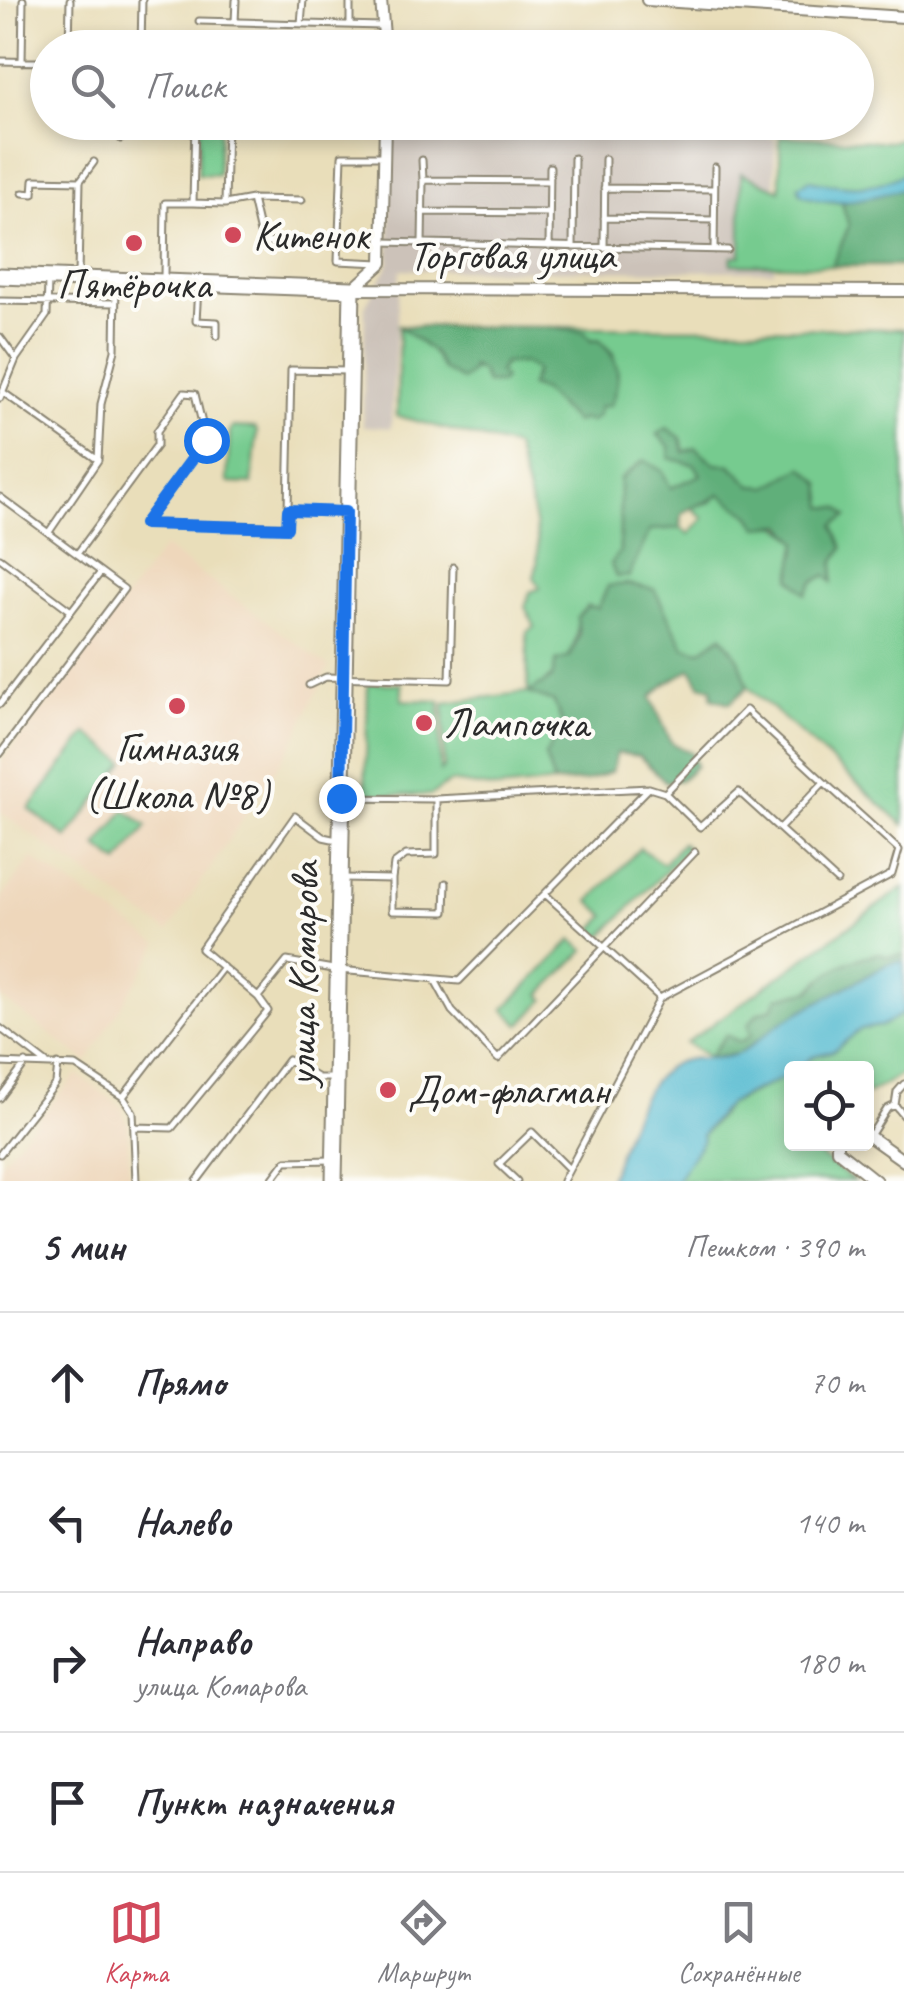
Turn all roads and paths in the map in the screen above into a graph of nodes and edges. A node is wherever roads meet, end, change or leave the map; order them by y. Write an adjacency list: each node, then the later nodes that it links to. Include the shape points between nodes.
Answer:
1 (23, 0): 20 (lane)
2 (70, 0): 16 (lane)
3 (142, 0): 17 (lane)
4 (236, 0): 12 (lane)
5 (303, 0): 13 (lane)
6 (350, 0): 14 (lane)
7 (381, 0): 15 (street)
8 (647, 0): 9 (street)
9 (667, 1): 10 (street)
10 (904, 17)
11 (199, 21): 12 (lane)
12 (235, 22): 13 (lane)
13 (302, 24): 14 (lane)
14 (350, 25): 15 (lane)
15 (383, 26): 18 (street)
16 (69, 30)
17 (141, 30)
18 (383, 30)
19 (0, 61): 20 (lane)
20 (22, 62): 21 (lane)
21 (30, 62)
22 (195, 140): 40 (lane)
23 (227, 140): 41 (lane)
24 (384, 140): 25 (street)
25 (384, 156): 46 (street); 54 (lane, via 342,156 338,262)
26 (574, 158): 50 (lane)
27 (604, 159): 35 (lane)
28 (422, 160): 32 (lane)
29 (94, 162): 33 (lane)
30 (550, 167): 34 (lane)
31 (714, 167): 36 (lane)
32 (423, 180): 34 (lane); 42 (lane)
33 (80, 181): 37 (lane, via 34,180 33,194); 57 (lane)
34 (550, 181): 43 (lane)
35 (604, 188): 36 (lane); 44 (lane)
36 (714, 189): 45 (lane)
37 (23, 193)
38 (252, 199): 39 (lane); 41 (lane); 47 (lane, via 262,242)
39 (302, 200)
40 (193, 203): 41 (lane); 59 (lane, via 165,202)
41 (225, 204)
42 (422, 212): 43 (lane); 48 (lane)
43 (550, 213): 49 (lane)
44 (604, 218): 45 (lane); 51 (lane)
45 (714, 220): 52 (lane)
46 (383, 242): 48 (lane); 54 (street)
47 (302, 243)
48 (422, 244): 49 (lane)
49 (549, 247): 50 (lane)
50 (573, 247): 51 (lane)
51 (604, 248): 52 (lane)
52 (714, 250): 53 (lane)
53 (728, 250)
54 (382, 263): 61 (street)
55 (0, 276): 56 (street, Торговая улица)
56 (48, 278): 57 (street, Торговая улица); 64 (lane)
57 (78, 278): 58 (street, Торговая улица)
58 (116, 280): 59 (street, Торговая улица); 65 (lane)
59 (164, 282): 60 (street, Торговая улица)
60 (198, 284): 61 (street, Торговая улица); 66 (lane, via 196,321 216,322)
61 (352, 289): 62 (street, Торговая улица); 69 (street, улица Комарова)
62 (904, 292)
63 (0, 301): 64 (lane)
64 (47, 302): 65 (lane); 68 (lane, via 47,315)
65 (115, 303): 71 (lane, via 115,350 101,404)
66 (216, 336)
67 (0, 337): 68 (lane)
68 (16, 359): 70 (lane)
69 (350, 372): 73 (lane, via 291,370); 74 (street, улица Комарова)
70 (2, 396): 71 (lane)
71 (98, 460): 75 (lane)
72 (0, 497): 75 (lane)
73 (288, 510): 74 (lane); 76 (lane, via 287,528 144,524 206,440 195,394 184,394 157,430 157,445)
74 (346, 512): 81 (street, улица Комарова)
75 (49, 532): 76 (lane)
76 (77, 554): 79 (lane)
77 (0, 558): 80 (lane)
78 (453, 566): 81 (lane, via 450,680)
79 (101, 572): 80 (lane); 84 (lane, via 124,588)
80 (71, 612): 83 (lane)
81 (344, 678): 82 (lane); 88 (street, улица Комарова)
82 (309, 686)
83 (0, 704)
84 (0, 754)
85 (824, 782): 87 (lane, via 746,710); 90 (lane); 103 (lane, via 899,850 892,874)
86 (649, 788): 87 (lane); 89 (lane); 97 (lane)
87 (665, 793): 90 (lane, via 700,826 740,792)
88 (341, 798): 89 (lane); 91 (street, улица Комарова)
89 (436, 799): 94 (lane, via 436,854 406,855 394,864)
90 (781, 827): 95 (lane)
91 (340, 841): 93 (street, улица Комарова); 99 (lane, via 295,816 201,949)
92 (695, 852): 98 (lane)
93 (340, 878): 94 (lane); 100 (street, улица Комарова)
94 (392, 879): 96 (lane, via 392,911 446,912)
95 (837, 881)
96 (446, 883)
97 (545, 894): 98 (lane); 101 (lane, via 459,981)
98 (601, 947): 101 (lane, via 498,1059 452,1011); 103 (lane)
99 (223, 967): 102 (lane); 111 (lane)
100 (338, 970): 101 (lane); 102 (lane, via 287,961); 109 (street, улица Комарова)
101 (434, 979)
102 (258, 997): 116 (lane, via 268,1011 172,1128)
103 (660, 998): 122 (lane)
104 (0, 1028): 107 (lane)
105 (0, 1063): 106 (lane)
106 (26, 1063): 107 (lane); 112 (lane)
107 (46, 1064): 108 (lane)
108 (58, 1064): 111 (lane, via 76,1066); 119 (lane, via 56,1083)
109 (336, 1078): 120 (street, улица Комарова); 124 (lane, via 318,1078 288,1060)
110 (904, 1084): 113 (lane)
111 (123, 1097): 116 (lane)
112 (0, 1098)
113 (894, 1104): 114 (lane); 115 (lane)
114 (904, 1116)
115 (874, 1127)
116 (135, 1128): 123 (lane)
117 (874, 1139): 121 (street)
118 (838, 1151): 129 (street)
119 (0, 1154)
120 (334, 1160): 125 (lane, via 286,1161); 126 (street, улица Комарова)
121 (904, 1161)
122 (569, 1169): 127 (lane, via 532,1132 500,1164); 128 (lane)
123 (136, 1181)
124 (196, 1181)
125 (271, 1181)
126 (334, 1181)
127 (517, 1181)
128 (562, 1181)
129 (876, 1181)

